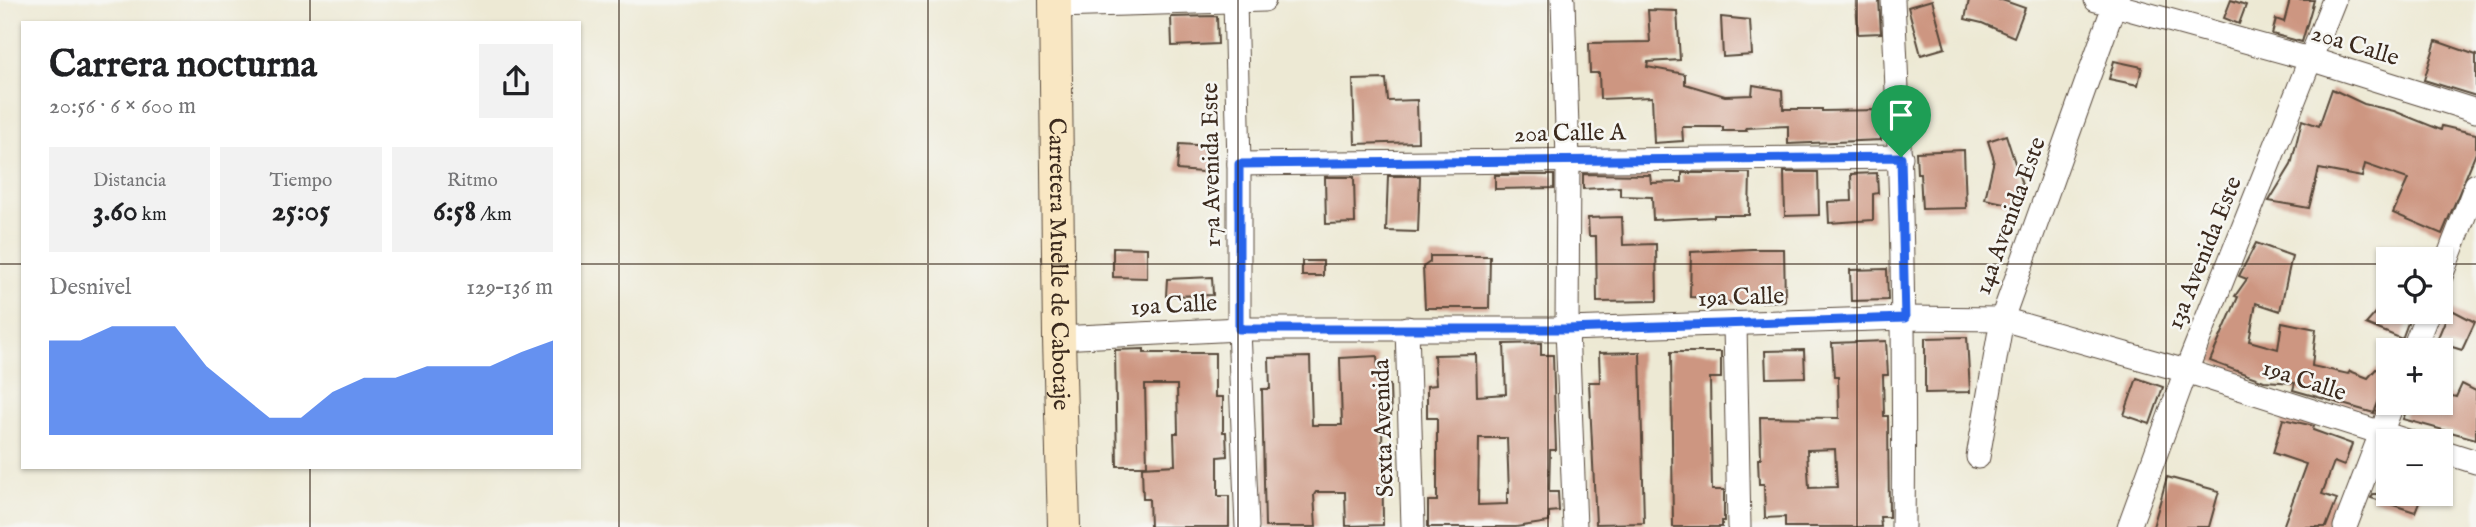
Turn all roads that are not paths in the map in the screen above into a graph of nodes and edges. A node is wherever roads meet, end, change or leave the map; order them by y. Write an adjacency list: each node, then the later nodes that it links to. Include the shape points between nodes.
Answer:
1 (1235, 0): 2 (street); 7 (street); 12 (street, 17a Avenida Este)
2 (1264, 0)
3 (1563, 0): 11 (street)
4 (1893, 0): 10 (street)
5 (2334, 0): 8 (street, 13a Avenida Este)
6 (2109, 2): 8 (street, 20a Calle); 16 (street, 14a Avenida Este)
7 (1055, 3): 21 (main road, Carretera Muelle de Cabotaje)
8 (2310, 60): 9 (street, 20a Calle); 22 (street, 13a Avenida Este)
9 (2476, 111)
10 (1901, 157): 11 (street, 20a Calle A); 15 (street)
11 (1568, 160): 12 (street, 20a Calle A); 20 (street)
12 (1239, 164): 19 (street, 17a Avenida Este)
13 (2476, 185): 14 (street)
14 (2452, 247)
15 (1905, 318): 16 (street, 19a Calle); 17 (street, 19a Calle); 33 (street)
16 (2002, 319): 22 (street, 19a Calle); 26 (street, 14a Avenida Este)
17 (1735, 325): 20 (street, 19a Calle); 32 (street)
18 (1408, 328): 19 (street, 19a Calle); 20 (street, 19a Calle); 30 (street, Sexta Avenida)
19 (1239, 329): 21 (street, 19a Calle); 29 (street, 17a Avenida Este)
20 (1567, 329): 31 (street)
21 (1059, 338): 28 (main road, Carretera Muelle de Cabotaje)
22 (2186, 371): 23 (street, 19a Calle); 34 (street, 13a Avenida Este)
23 (2376, 431)
24 (2376, 446): 35 (street)
25 (2453, 455): 27 (street)
26 (1978, 457)
27 (2476, 462)
28 (1064, 527)
29 (1247, 527)
30 (1413, 527)
31 (1575, 527)
32 (1739, 527)
33 (1903, 527)
34 (2129, 527)
35 (2345, 527)

